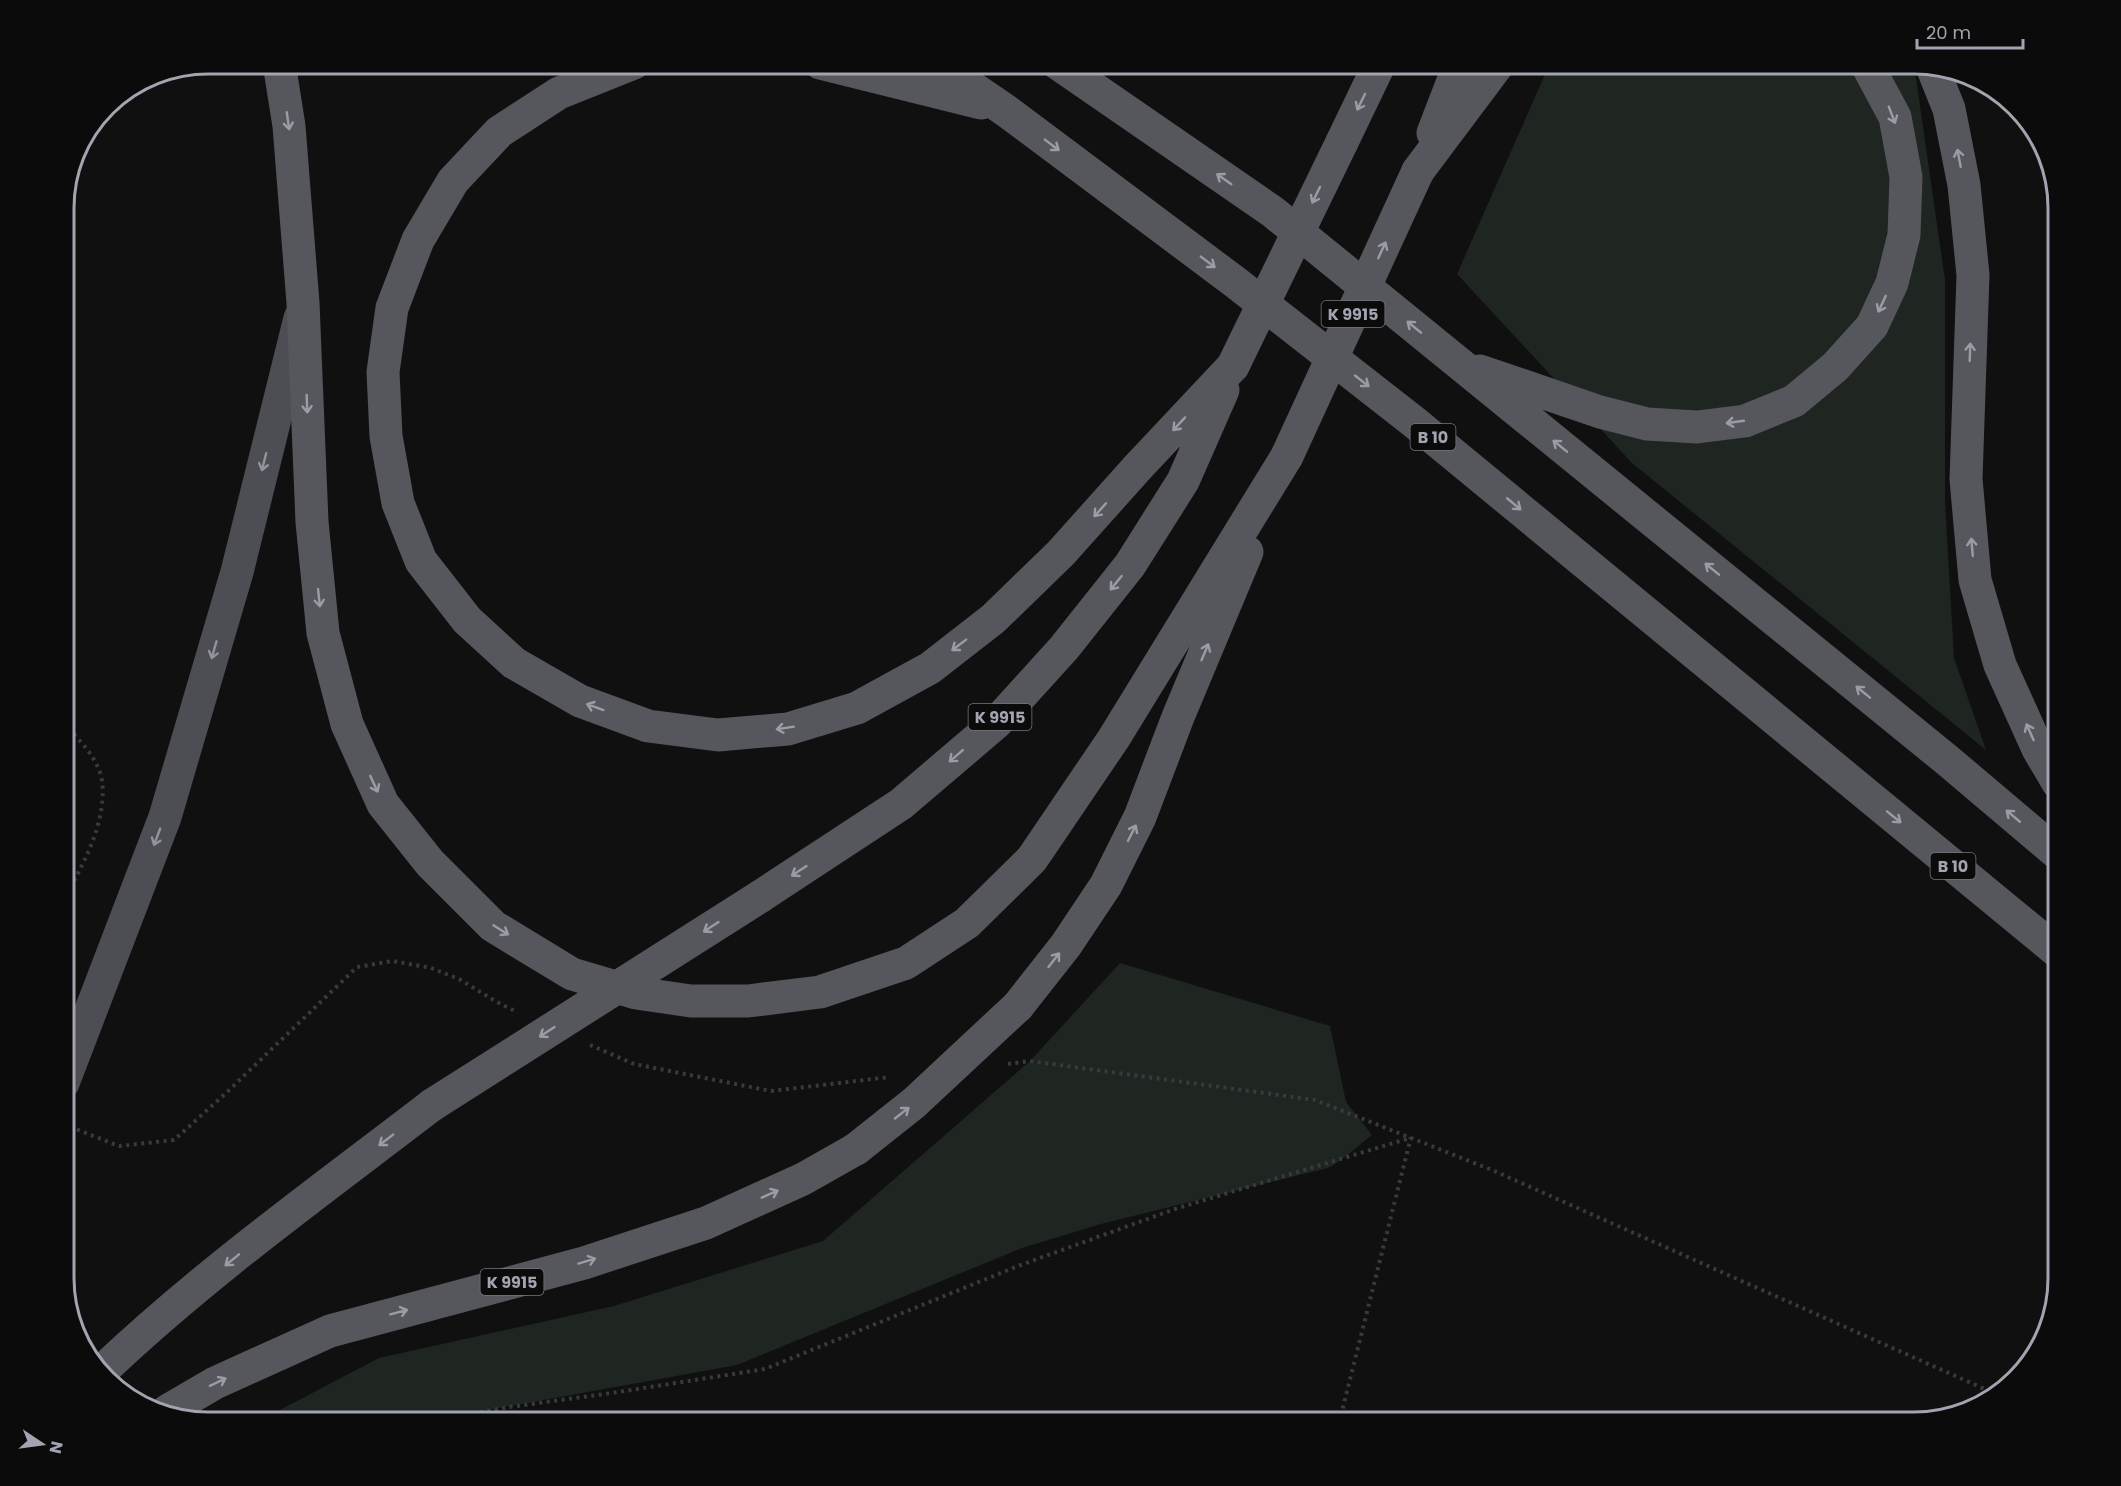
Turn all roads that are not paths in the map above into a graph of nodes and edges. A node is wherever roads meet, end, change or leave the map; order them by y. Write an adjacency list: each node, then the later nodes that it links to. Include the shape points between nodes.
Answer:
1 (1072, 73): 14 (highway, one-way to 1, via 1273,212)
2 (1375, 73): 15 (highway, K 9915, one-way to 15, bridge)
3 (1456, 73): 12 (highway, K 9915)
4 (1491, 73): 12 (highway)
5 (1871, 73): 14 (highway, one-way to 14, via 1894,117 1906,177 1904,235 1892,283 1872,326 1835,367 1794,401 1745,421 1697,427 1647,424)
6 (281, 74): 13 (highway, one-way to 13, via 289,126)
7 (607, 74): 15 (highway, one-way to 7, via 1061,554 993,619 930,668 857,708 788,729 718,735 648,726 580,701 514,663 467,620 421,561 398,503 386,436 383,372 392,308 418,240 453,181 499,132 559,93)
8 (862, 74): 11 (highway)
9 (952, 74): 11 (highway, B 10)
10 (1936, 76): 17 (highway, one-way to 10, via 2000,665 1975,580 1966,479 1973,275 1964,185 1949,109)
11 (1005, 110): 19 (highway, B 10, one-way to 19, via 1245,289 1414,422)
12 (1418, 171): 16 (highway, K 9915, one-way to 12, bridge)
13 (303, 303): 16 (highway, one-way to 16, via 312,522 323,633 346,724 383,804 430,863 493,926 572,974 636,993 691,1001 748,1001 820,992 906,963 967,923 1032,859 1114,738); 20 (main road, one-way to 20, via 237,572 165,817)
14 (1459, 364): 18 (highway, one-way to 14)
15 (1233, 366): 21 (highway, K 9915, one-way to 21, bridge, via 1182,481 1130,565 1064,648 996,723 901,804 432,1105 254,1242 144,1331)
16 (1287, 456): 22 (highway, K 9915, one-way to 16, bridge, via 214,1383 330,1331 584,1263 706,1223 803,1179 856,1149 914,1103 1018,1006 1106,885 1140,817)
17 (2048, 766)
18 (2048, 846)
19 (2048, 943)
20 (74, 1056)
21 (107, 1367)
22 (172, 1408)

